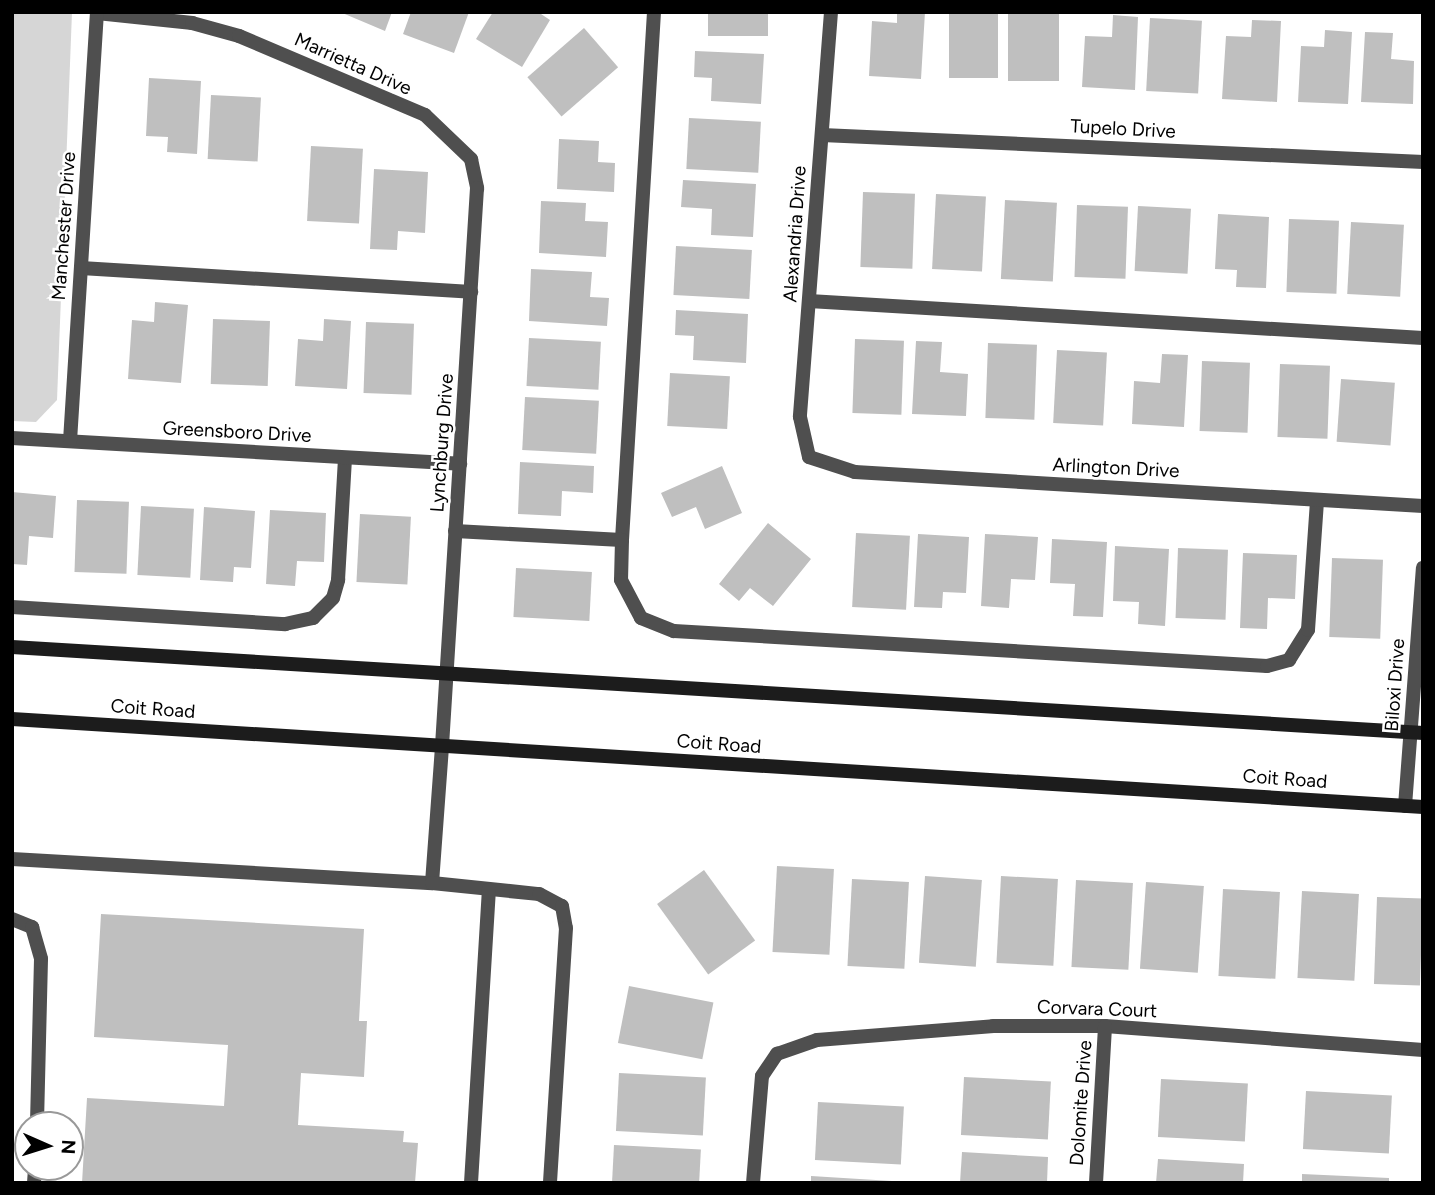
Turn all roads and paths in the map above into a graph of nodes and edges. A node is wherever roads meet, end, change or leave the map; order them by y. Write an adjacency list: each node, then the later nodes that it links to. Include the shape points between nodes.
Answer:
1 (97, 12): 5 (street, Marrietta Drive, via 192,23 239,36 425,115); 7 (street, Manchester Drive)
2 (654, 12): 19 (street)
3 (831, 12): 4 (street, Alexandria Drive)
4 (822, 135): 6 (street, Tupelo Drive); 9 (street, Alexandria Drive)
5 (463, 145): 8 (street, Lynchburg Drive, via 477,188)
6 (1423, 162)
7 (81, 268): 8 (street); 12 (street, Manchester Drive)
8 (471, 292): 15 (street, Lynchburg Drive)
9 (809, 301): 10 (street); 13 (street, Alexandria Drive, via 800,417)
10 (1423, 338)
11 (12, 438): 12 (street, Greensboro Drive)
12 (70, 441): 14 (street, Greensboro Drive)
13 (809, 457): 16 (street, Arlington Drive, via 855,472)
14 (345, 458): 15 (street, Greensboro Drive); 21 (street, via 338,580 333,598 313,618 285,624)
15 (460, 464): 18 (street, Lynchburg Drive)
16 (1317, 499): 17 (street, Arlington Drive); 19 (street, via 1308,630 1289,660 1267,666 656,628 627,600)
17 (1423, 506)
18 (455, 531): 19 (street); 23 (street, Lynchburg Drive)
19 (622, 540)
20 (1423, 568): 25 (street, Biloxi Drive)
21 (12, 607)
22 (12, 647): 23 (main road)
23 (447, 673): 25 (main road); 26 (street, Lynchburg Drive)
24 (12, 719): 26 (main road, Coit Road)
25 (1417, 733): 27 (street, Biloxi Drive)
26 (442, 746): 27 (main road, Coit Road); 30 (street, Lynchburg Drive)
27 (1405, 806): 28 (main road, Coit Road)
28 (1423, 807)
29 (12, 859): 30 (street)
30 (432, 883): 31 (street)
31 (489, 890): 36 (street); 37 (street, via 539,894 562,906 566,928)
32 (12, 919): 35 (street, via 32,927 41,959)
33 (1105, 1027): 34 (street, Corvara Court); 38 (street, Corvara Court, via 888,1031 817,1040 774,1057 759,1087); 39 (street, Dolomite Drive)
34 (1423, 1050)
35 (37, 1111)
36 (471, 1183)
37 (550, 1183)
38 (753, 1183)
39 (1096, 1183)

